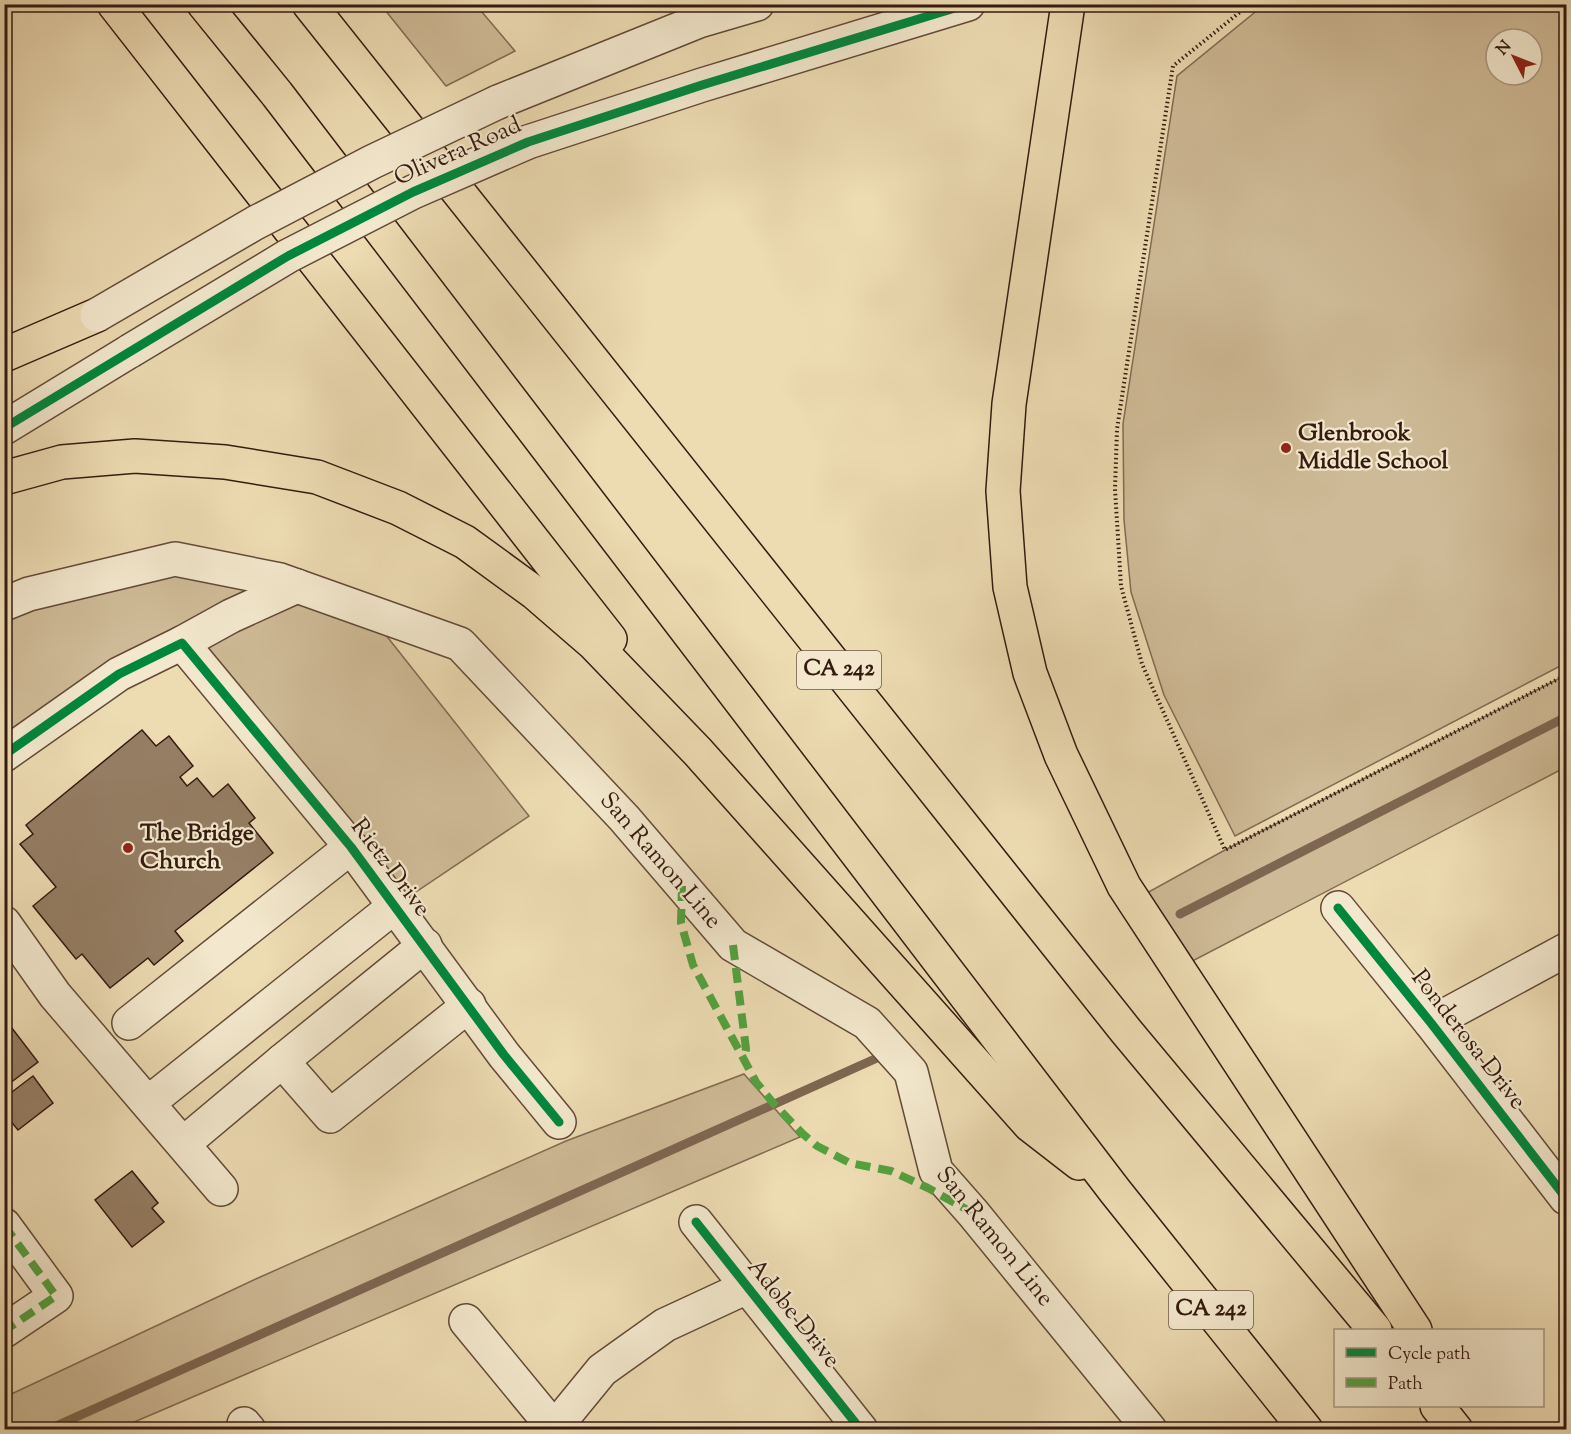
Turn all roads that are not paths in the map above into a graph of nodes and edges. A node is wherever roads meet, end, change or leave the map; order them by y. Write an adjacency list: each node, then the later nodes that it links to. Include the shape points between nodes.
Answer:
1 (114, 4): 15 (highway)
2 (204, 4): 31 (highway, CA 242, via 277,94)
3 (309, 4): 37 (highway, CA 242, via 1119,1022)
4 (757, 4): 7 (street, Olivera Road, bridge, via 699,21 498,102 255,222)
5 (968, 4): 10 (street, Olivera Road, bridge, via 528,142 412,192 288,255)
6 (1068, 4): 38 (highway, via 1009,404 1004,480 1010,587 1030,673 1061,755 1124,886)
7 (97, 315): 8 (highway); 9 (street, Olivera Road)
8 (4, 355)
9 (4, 372)
10 (4, 428)
11 (4, 478): 15 (highway, via 62,462 135,456 225,462 316,477 398,508 465,542 535,593 594,644)
12 (297, 586): 13 (street, San Ramon Line, via 280,579 175,559 29,594); 14 (street); 42 (street, San Ramon Line, via 460,644 624,818 733,945 867,1023 911,1072 936,1171)
13 (4, 604)
14 (182, 643): 16 (street, via 119,674); 17 (street, Rietz Drive)
15 (698, 752): 31 (highway, via 1030,1125)
16 (4, 755)
17 (351, 847): 18 (street, Rietz Drive); 24 (street)
18 (395, 906): 21 (street, Rietz Drive); 27 (street)
19 (1338, 908): 25 (street, Ponderosa Drive)
20 (4, 923): 27 (street, via 55,995)
21 (425, 945): 23 (street, Rietz Drive); 26 (street)
22 (1566, 950): 25 (street)
23 (469, 1005): 26 (street, via 330,1116); 28 (street, Rietz Drive)
24 (129, 1023)
25 (1431, 1023): 32 (street, Ponderosa Drive)
26 (282, 1061): 29 (street)
27 (148, 1103): 29 (street)
28 (559, 1122)
29 (183, 1144): 30 (street)
30 (221, 1189)
31 (1115, 1191): 43 (highway, CA 242)
32 (1566, 1198)
33 (696, 1222): 35 (street, Adobe Drive)
34 (4, 1225): 39 (street, via 56,1296)
35 (747, 1287): 40 (street, Adobe Drive, via 665,1326 602,1370); 41 (street, Adobe Drive)
36 (466, 1321): 40 (street, Adobe Drive)
37 (1374, 1329)
38 (1414, 1329)
39 (4, 1331)
40 (553, 1429)
41 (861, 1430)
42 (1150, 1430)
43 (1306, 1430)

